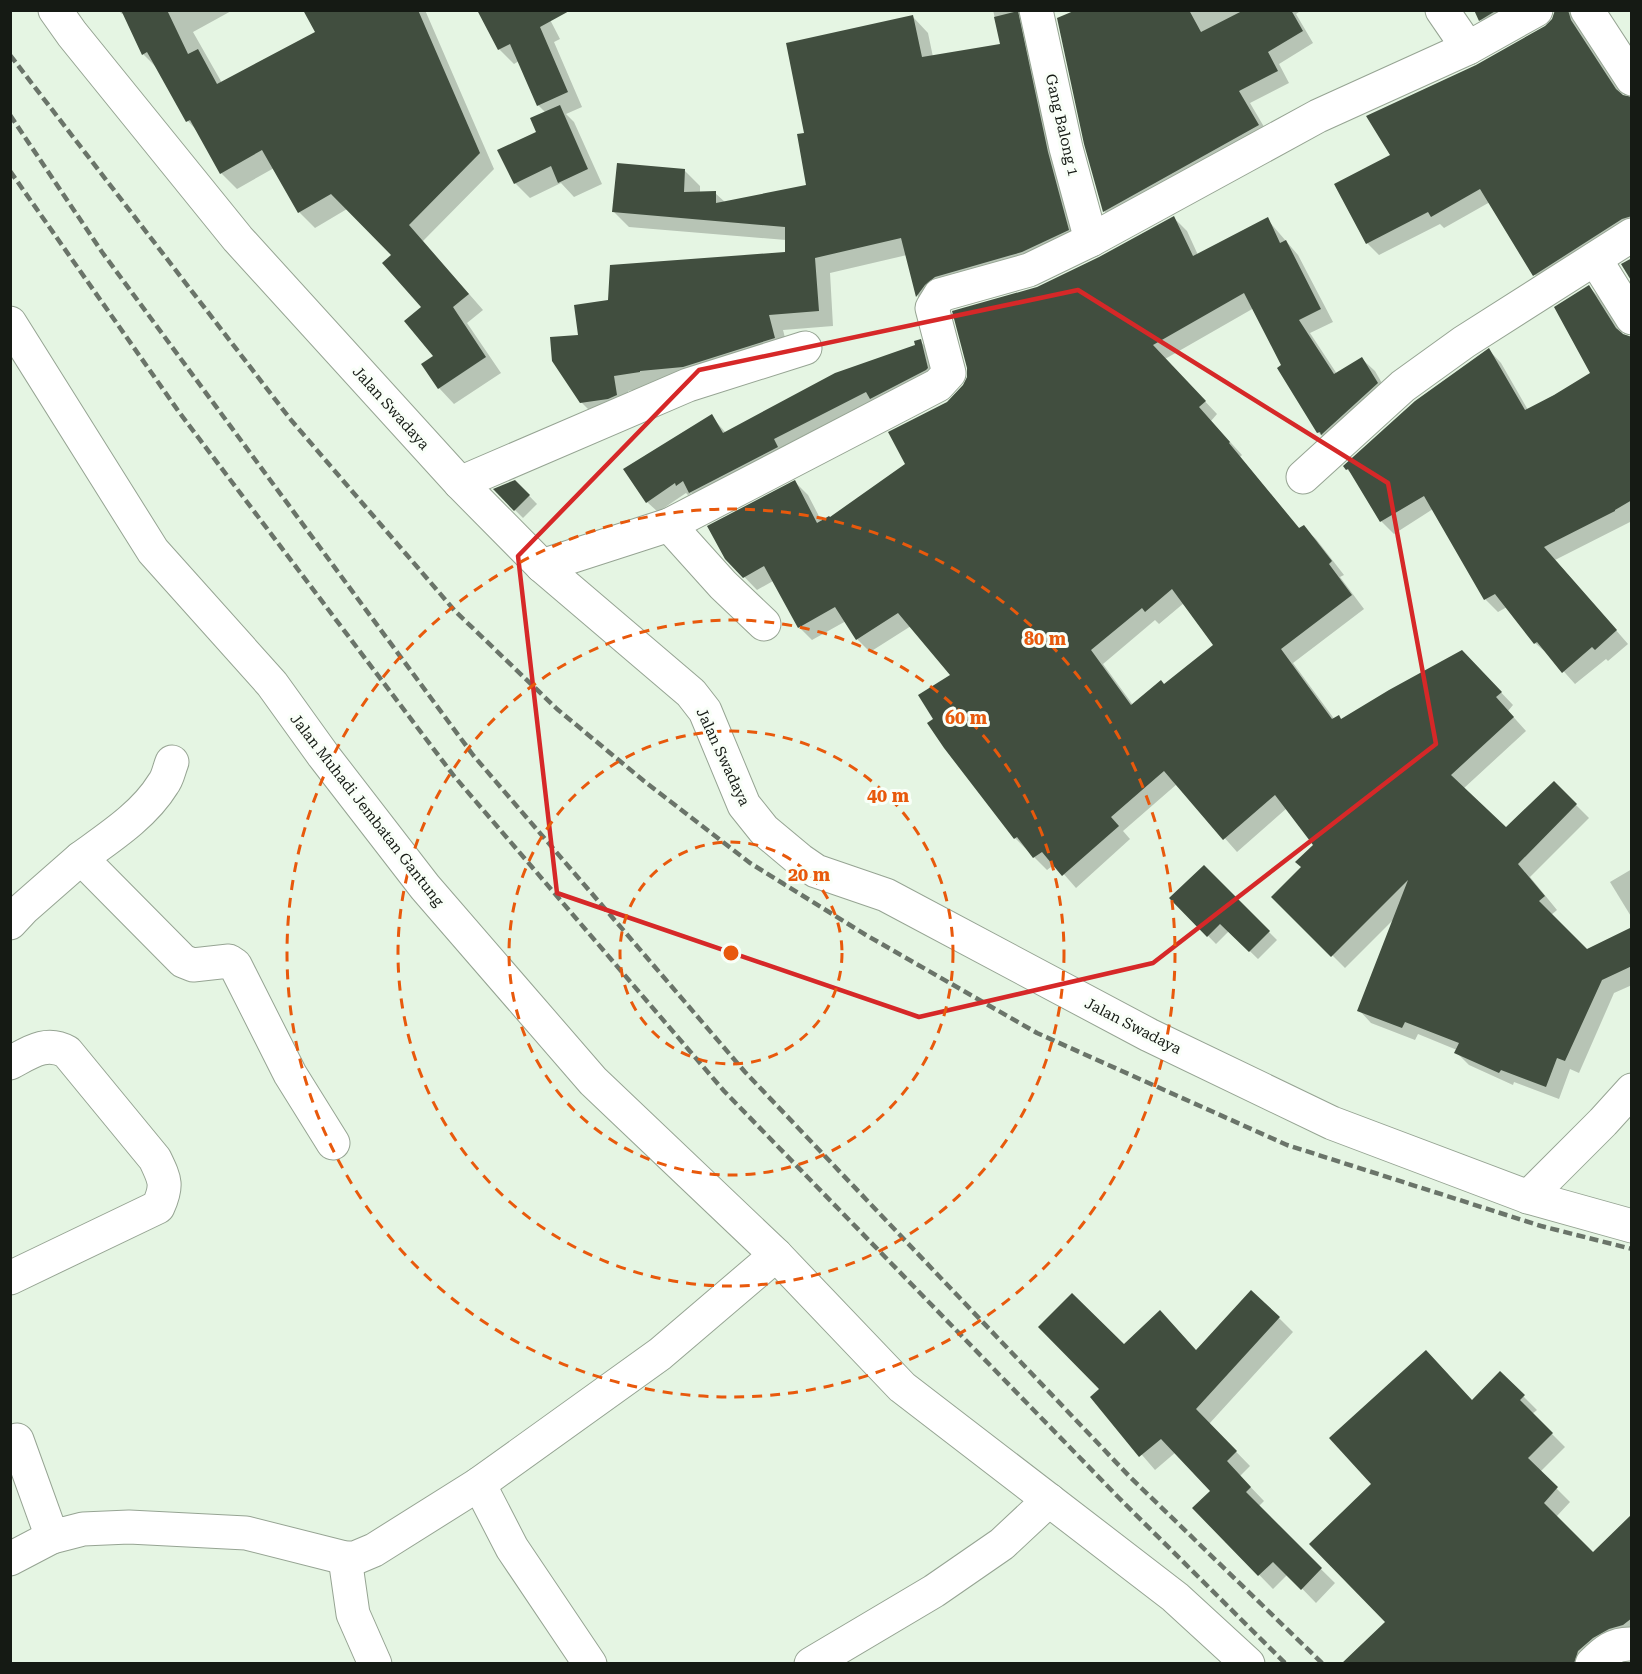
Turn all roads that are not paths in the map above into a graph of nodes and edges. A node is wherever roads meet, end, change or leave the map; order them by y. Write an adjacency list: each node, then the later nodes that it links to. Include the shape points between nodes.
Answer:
1 (55, 10): 15 (street, Jalan Swadaya, via 238,239)
2 (1036, 10): 9 (street, Gang Balong 1)
3 (1442, 10): 6 (street)
4 (1536, 10): 6 (street)
5 (1587, 10): 7 (street)
6 (1468, 48): 9 (street, via 1318,116)
7 (1632, 79)
8 (1632, 235): 10 (street)
9 (1091, 240): 16 (street, via 1029,270 940,295 932,308 949,373 938,385)
10 (1595, 259): 11 (street); 14 (street, via 1464,342 1403,386)
11 (1632, 318)
12 (15, 340): 27 (street, Jalan Muhadi Jembatan Gantung, via 153,551 272,684 425,887 594,1081)
13 (805, 348): 15 (street, via 688,385)
14 (1303, 477)
15 (460, 483): 17 (street, Jalan Swadaya)
16 (669, 525): 17 (street); 18 (street)
17 (542, 566): 25 (street, Jalan Swadaya, via 691,693 705,711 744,805 764,830 808,866 886,895 1149,1035 1332,1123)
18 (764, 624)
19 (172, 762): 20 (street, via 164,784 145,807)
20 (81, 858): 21 (street); 24 (street, via 183,962 235,965 290,1074)
21 (10, 923)
22 (10, 1063): 28 (street, via 40,1047 67,1052 154,1159 165,1179 165,1192 158,1207)
23 (1632, 1090): 25 (street)
24 (333, 1143)
25 (1528, 1197): 26 (street, Jalan Swadaya)
26 (1632, 1226)
27 (776, 1255): 30 (street, via 660,1354); 31 (street, Jalan Muhadi Jembatan Gantung, via 902,1387)
28 (10, 1278)
29 (17, 1440): 32 (street)
30 (479, 1484): 33 (street, via 374,1550); 37 (street, via 512,1548)
31 (1049, 1500): 38 (street, via 1002,1544 934,1591); 39 (street, Jalan Muhadi Jembatan Gantung, via 1174,1597)
32 (52, 1537): 33 (street, via 83,1529 129,1527 246,1533); 34 (street)
33 (345, 1558): 36 (street, via 353,1614)
34 (10, 1559)
35 (1632, 1644): 40 (street, via 1620,1643 1604,1651)
36 (375, 1664)
37 (590, 1664)
38 (811, 1664)
39 (1248, 1664)
40 (1592, 1664)

